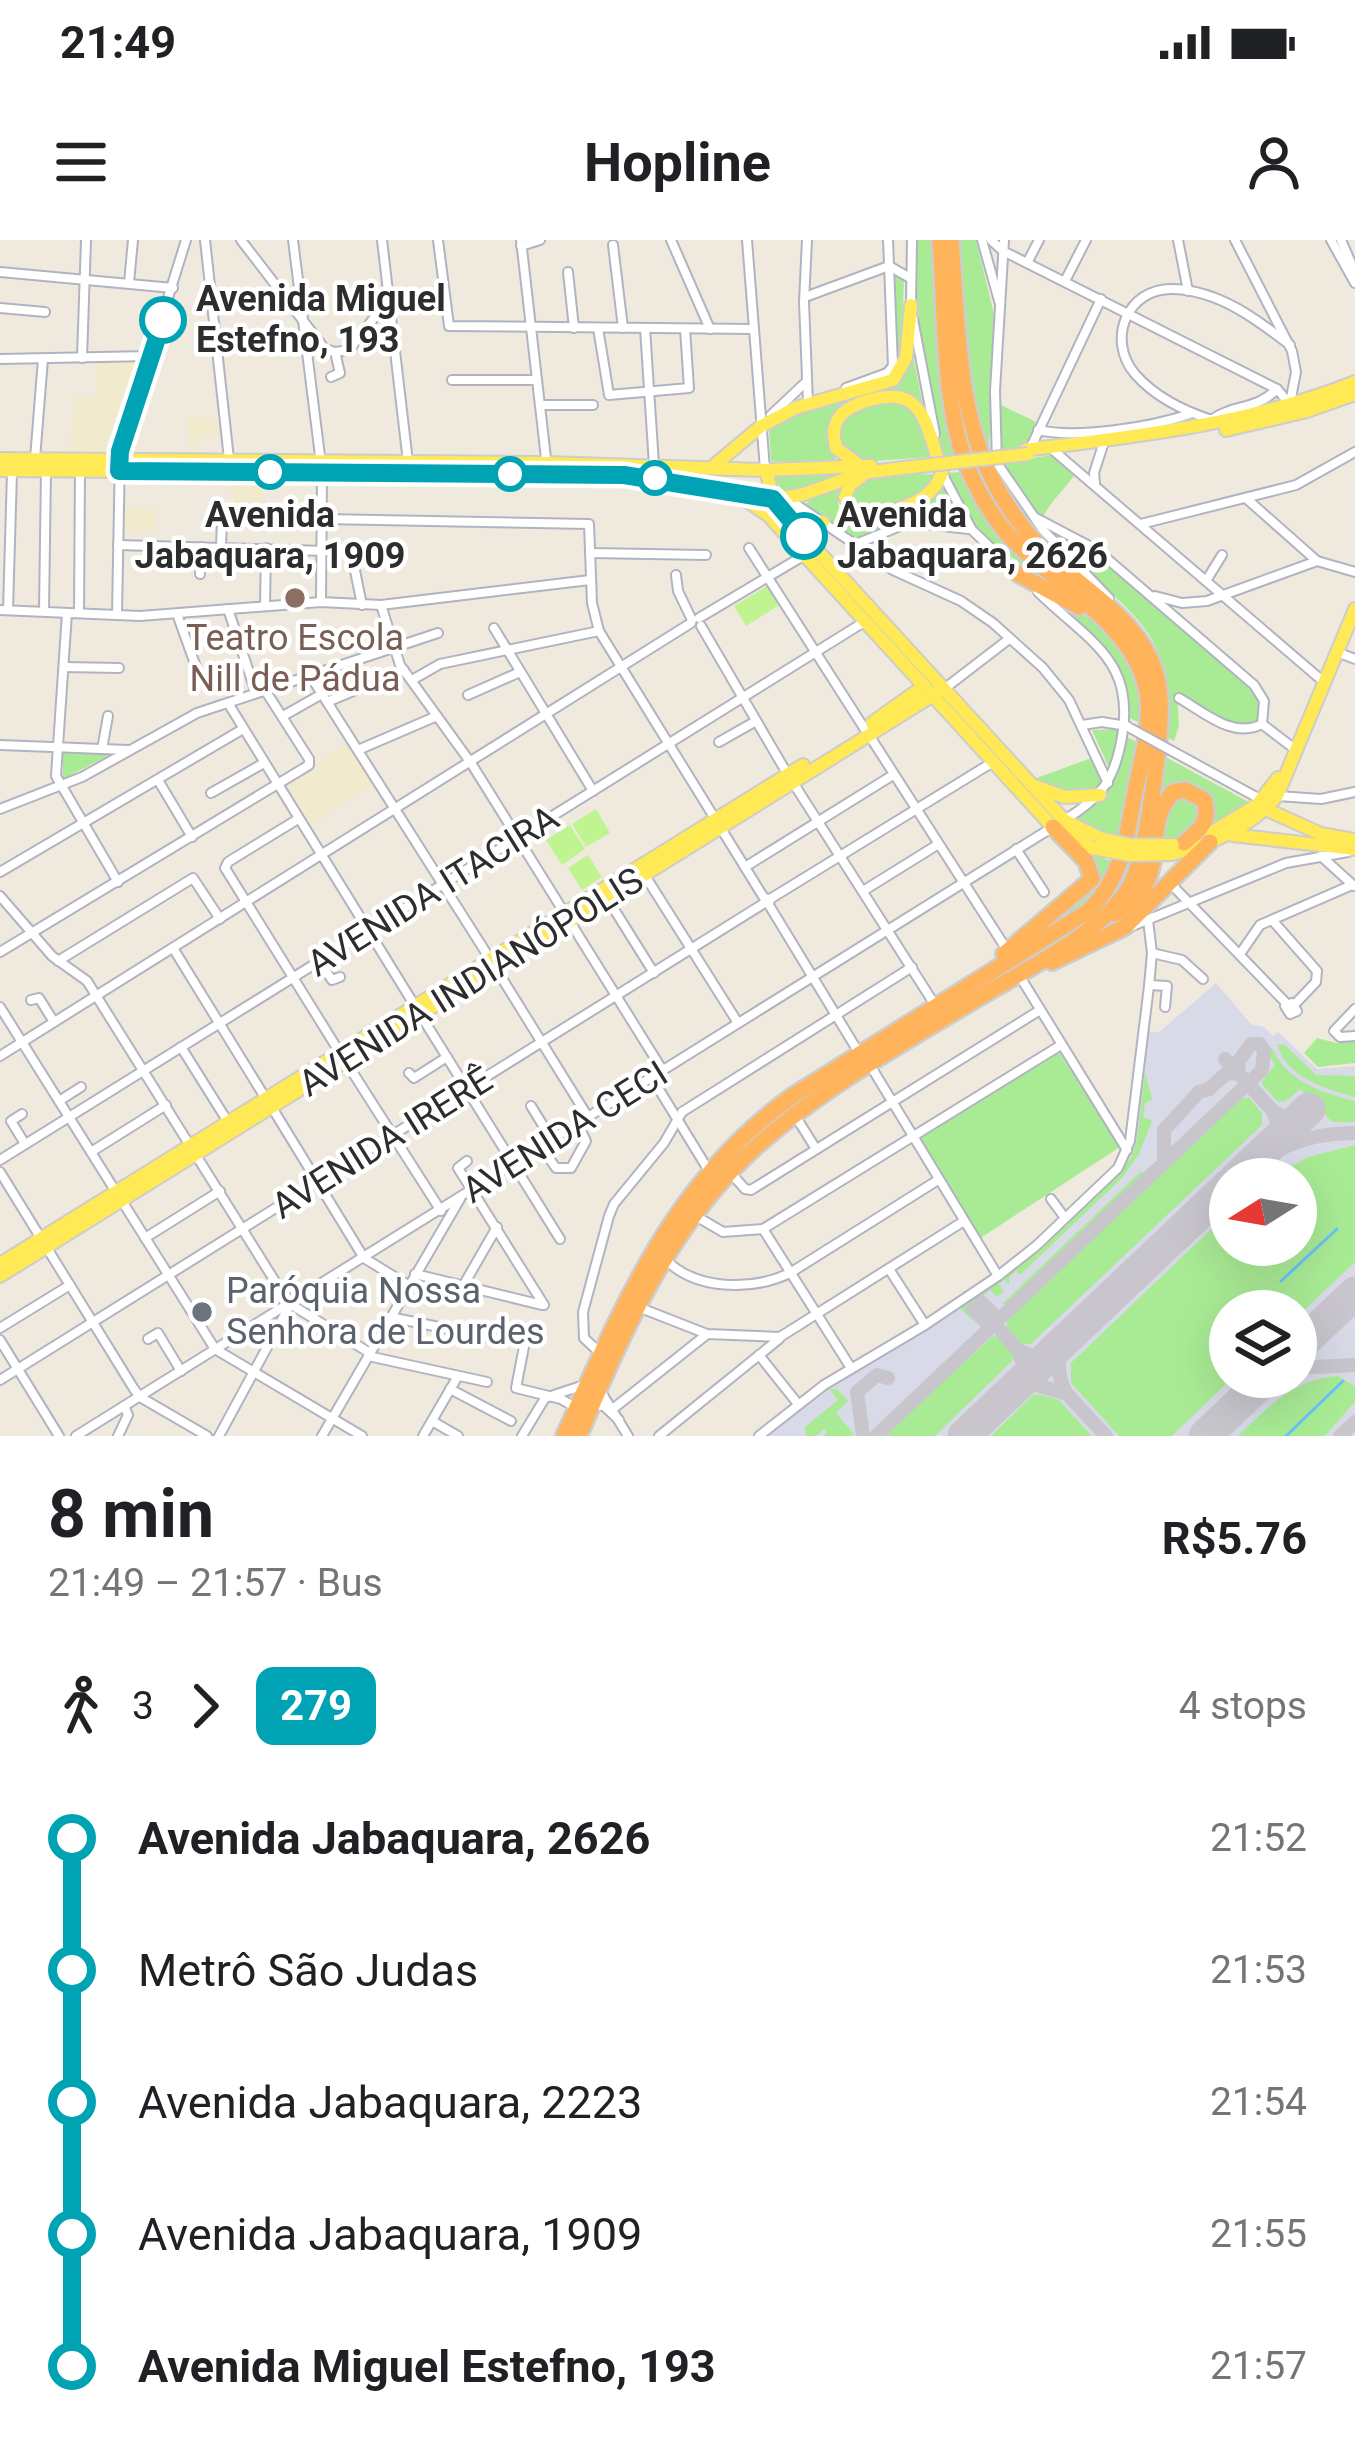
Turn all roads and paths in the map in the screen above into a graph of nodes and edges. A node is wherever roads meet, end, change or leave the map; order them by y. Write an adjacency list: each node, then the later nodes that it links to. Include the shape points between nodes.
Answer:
1 (86, 240): 33 (street)
2 (133, 240): 36 (street)
3 (187, 240): 38 (street)
4 (205, 240): 91 (street)
5 (242, 240): 48 (street)
6 (293, 240): 48 (street)
7 (382, 240): 41 (street)
8 (438, 240): 49 (street, via 449,326)
9 (540, 240): 25 (street)
10 (671, 240): 55 (street)
11 (747, 240): 56 (street)
12 (807, 240): 40 (street)
13 (888, 240): 29 (street)
14 (912, 240): 34 (street)
15 (940, 240): 153 (highway, via 954,410 968,468 1006,532)
16 (951, 240): 158 (highway, via 965,388 990,474 1040,546)
17 (982, 240): 45 (street)
18 (991, 240): 27 (street)
19 (1039, 240): 28 (street)
20 (1086, 240): 35 (street)
21 (1178, 240): 39 (street)
22 (1235, 240): 58 (street)
23 (1331, 240): 37 (street)
24 (1341, 240): 32 (street)
25 (521, 243): 49 (street)
26 (613, 244): 52 (street)
27 (1003, 245): 28 (street); 45 (street)
28 (1027, 263): 35 (street)
29 (890, 266): 34 (street); 40 (street); 73 (street, via 892,366)
30 (0, 272): 33 (street)
31 (568, 272): 50 (street)
32 (1355, 272)
33 (85, 279): 36 (street); 63 (street)
34 (911, 279): 43 (street)
35 (1065, 281): 42 (street)
36 (129, 283): 38 (street)
37 (1355, 284)
38 (173, 288): 61 (street)
39 (1188, 291): 47 (street, via 1152,293); 58 (street, via 1239,309)
40 (805, 297): 68 (street)
41 (388, 299): 60 (street, via 355,346); 92 (street)
42 (1102, 299): 47 (street); 83 (street)
43 (911, 305): 73 (main road, via 900,374); 96 (street)
44 (0, 308): 46 (street)
45 (1001, 308): 109 (street, via 995,452)
46 (45, 312)
47 (1127, 312): 70 (street); 78 (street, via 1121,336 1130,368)
48 (303, 321): 57 (street); 59 (street)
49 (531, 327): 50 (street); 67 (street)
50 (574, 328): 51 (street)
51 (598, 328): 52 (street); 71 (street, via 609,395)
52 (623, 328): 53 (street)
53 (644, 328): 54 (street); 71 (street)
54 (685, 329): 55 (street); 71 (street, via 690,386)
55 (710, 329): 56 (street)
56 (754, 329): 81 (street)
57 (306, 344): 59 (street); 95 (street)
58 (1290, 345): 76 (street)
59 (324, 348): 60 (street)
60 (335, 352): 65 (street, via 340,373)
61 (151, 356): 63 (street); 93 (street)
62 (43, 358): 63 (street); 64 (street); 90 (street)
63 (82, 358)
64 (0, 359)
65 (331, 376)
66 (452, 380): 67 (street)
67 (537, 380): 75 (street)
68 (806, 382): 74 (street); 81 (street)
69 (1355, 382): 76 (main road)
70 (1276, 389): 76 (street); 79 (street)
71 (650, 392): 94 (street)
72 (1355, 394): 80 (main road)
73 (833, 396): 74 (main road)
74 (808, 403): 81 (main road)
75 (540, 405): 77 (street); 98 (street)
76 (1290, 405): 79 (main road); 80 (main road)
77 (593, 406)
78 (1191, 413): 79 (street); 82 (street)
79 (1216, 421): 82 (main road)
80 (1261, 422): 85 (main road)
81 (760, 425): 97 (main road); 103 (street)
82 (1165, 426): 83 (street); 84 (main road)
83 (1038, 430): 86 (street)
84 (1132, 435): 85 (main road); 86 (main road)
85 (1103, 445): 87 (main road); 104 (street)
86 (1028, 451): 87 (main road); 99 (main road, bridge)
87 (1054, 451): 104 (street)
88 (1355, 452): 108 (street, via 1306,482)
89 (0, 459): 90 (main road)
90 (35, 459): 93 (main road)
91 (229, 461): 93 (main road); 95 (main road)
92 (408, 463): 95 (main road); 98 (main road)
93 (120, 465): 95 (main road); 102 (main road); 117 (street)
94 (654, 465): 97 (main road); 98 (main road)
95 (321, 467): 98 (main road); 110 (street)
96 (940, 467): 99 (main road, via 937,486 924,498 863,518 845,497); 99 (main road, via 916,407 888,396 844,411 836,423 836,448); 114 (street)
97 (710, 468): 103 (main road)
98 (547, 469): 106 (main road)
99 (868, 469): 103 (main road); 105 (main road)
100 (6, 470): 101 (main road); 144 (street)
101 (46, 470): 102 (main road); 145 (street)
102 (80, 470): 147 (street)
103 (766, 470): 107 (main road)
104 (1095, 484): 113 (street)
105 (826, 486): 107 (main road); 111 (street, via 808,502)
106 (726, 493): 107 (main road); 126 (main road, via 762,509)
107 (780, 498): 111 (street); 115 (main road)
108 (1247, 499): 113 (street); 128 (street)
109 (1030, 514): 136 (street, via 1097,550); 158 (street, via 1131,620)
110 (322, 519): 122 (street); 124 (street, via 589,524)
111 (819, 519): 115 (main road); 116 (street)
112 (222, 521): 119 (street)
113 (1139, 525): 135 (street)
114 (972, 530): 116 (street, via 910,522); 131 (street)
115 (806, 538): 152 (main road)
116 (855, 544): 157 (street, via 975,605)
117 (118, 545): 118 (street); 149 (street)
118 (201, 547): 119 (street); 130 (street)
119 (221, 548): 120 (street)
120 (266, 548): 122 (street); 139 (street)
121 (749, 548): 133 (street)
122 (325, 551): 138 (street)
123 (351, 551): 140 (street)
124 (590, 553): 125 (street); 134 (street)
125 (706, 555)
126 (805, 555): 133 (street); 150 (main road)
127 (1222, 555): 135 (street)
128 (1317, 561): 129 (street); 137 (street)
129 (1355, 572)
130 (200, 574)
131 (1018, 574): 153 (highway); 187 (street, via 1114,666)
132 (676, 575): 151 (street)
133 (770, 577): 151 (street); 161 (street)
134 (590, 580): 141 (street); 155 (street)
135 (1206, 581): 137 (street)
136 (1154, 596): 137 (street, via 1193,603); 185 (street, via 1254,685 1264,700)
137 (1223, 596): 172 (street)
138 (321, 602): 139 (street); 140 (street)
139 (265, 605): 142 (street)
140 (362, 605): 141 (street)
141 (381, 605): 159 (street)
142 (228, 609): 148 (street); 174 (street)
143 (1355, 609): 162 (main road)
144 (4, 610): 145 (street)
145 (44, 611): 146 (street)
146 (67, 612): 147 (street); 164 (street)
147 (79, 613): 149 (street)
148 (177, 614): 149 (street); 170 (street)
149 (117, 615)
150 (866, 621): 152 (main road); 161 (street, AVENIDA ITACIRA); 173 (main road)
151 (696, 622): 167 (street); 178 (street)
152 (883, 623): 173 (main road)
153 (1106, 623): 229 (highway, via 1138,664 1148,699)
154 (494, 628): 160 (street)
155 (598, 631): 160 (street); 167 (street)
156 (438, 633): 159 (street)
157 (1009, 639): 173 (street); 186 (street, via 1056,682)
158 (1142, 642): 229 (highway, via 1160,701)
159 (392, 647): 166 (street); 169 (street)
160 (508, 652): 168 (street); 171 (street, via 435,665)
161 (818, 652): 178 (street, AVENIDA ITACIRA); 189 (street)
162 (1337, 652): 163 (street); 172 (main road)
163 (1355, 659)
164 (64, 667): 165 (street); 193 (street)
165 (119, 668)
166 (404, 670): 171 (street); 176 (street)
167 (621, 670): 183 (street); 191 (street)
168 (520, 672): 175 (street); 183 (street)
169 (310, 675): 174 (street); 176 (street)
170 (200, 678)
171 (412, 680): 182 (street)
172 (1325, 683): 197 (main road)
173 (934, 690): 189 (main road, AVENIDA INDIANÓPOLIS); 198 (main road)
174 (261, 691): 179 (street); 181 (street)
175 (468, 695)
176 (324, 698): 181 (street); 195 (street)
177 (1179, 698): 185 (street, via 1237,730)
178 (742, 699): 184 (street); 191 (street, AVENIDA ITACIRA)
179 (228, 703): 188 (street); 196 (street)
180 (108, 716): 194 (street)
181 (283, 716): 204 (street, via 310,761)
182 (437, 716): 195 (street); 200 (street)
183 (547, 716): 200 (street); 208 (street)
184 (756, 721): 190 (street); 202 (street)
185 (1262, 724): 197 (street)
186 (1082, 725): 187 (street); 207 (street)
187 (1128, 726): 207 (street); 211 (street, bridge)
188 (243, 729): 199 (street); 203 (street)
189 (866, 731): 201 (street); 202 (main road, AVENIDA INDIANÓPOLIS)
190 (719, 742)
191 (668, 745): 208 (street, AVENIDA ITACIRA); 217 (street)
192 (0, 746): 193 (street)
193 (58, 747): 194 (street); 206 (street)
194 (102, 749): 196 (street)
195 (358, 750): 213 (street)
196 (130, 751): 206 (street)
197 (1294, 754): 211 (main road)
198 (1002, 760): 205 (main road); 214 (street, AVENIDA IRERÊ); 219 (main road)
199 (264, 763): 204 (street); 210 (street)
200 (471, 763): 213 (street); 223 (street)
201 (893, 775): 214 (street); 216 (street)
202 (790, 777): 216 (street); 217 (main road, AVENIDA INDIANÓPOLIS)
203 (158, 780): 218 (street); 222 (street)
204 (277, 784): 215 (street); 222 (street)
205 (1033, 786): 207 (main road, via 1065,797); 219 (main road)
206 (60, 788): 212 (street); 218 (street)
207 (1104, 790): 219 (street, AVENIDA CECI)
208 (593, 792): 223 (street, AVENIDA ITACIRA)
209 (1355, 792): 211 (street)
210 (212, 794)
211 (1263, 804): 220 (main road); 221 (main road); 227 (main road)
212 (0, 809)
213 (396, 809): 232 (street); 240 (street)
214 (915, 810): 226 (street); 233 (street, AVENIDA IRERÊ)
215 (298, 819): 232 (street); 248 (street, via 227,863)
216 (818, 822): 233 (street); 234 (street)
217 (716, 823): 234 (street); 236 (main road, AVENIDA INDIANÓPOLIS); 249 (main road, AVENIDA INDIANÓPOLIS)
218 (83, 824): 235 (street); 237 (street)
219 (1059, 824): 227 (main road, bridge, via 1096,843); 228 (street, AVENIDA CECI); 260 (highway, via 1093,879)
220 (1243, 830): 221 (main road); 224 (main road)
221 (1307, 836): 225 (main road); 231 (main road)
222 (192, 837): 237 (street)
223 (517, 838): 240 (street, AVENIDA ITACIRA); 249 (street)
224 (1216, 839): 227 (main road); 238 (highway)
225 (1355, 839)
226 (937, 845): 239 (street); 242 (street)
227 (1176, 847): 251 (highway, via 1207,815 1204,800 1185,790 1161,809 1145,889)
228 (1016, 849): 239 (street, AVENIDA CECI); 243 (street)
229 (1132, 850): 251 (highway, via 1130,886); 278 (highway, via 1087,912)
230 (1355, 850): 231 (main road)
231 (1324, 854): 241 (street); 246 (street)
232 (321, 855): 248 (street); 255 (street)
233 (840, 856): 242 (street); 247 (street, AVENIDA IRERÊ)
234 (745, 867): 247 (street)
235 (0, 872)
236 (644, 874): 245 (main road, AVENIDA INDIANÓPOLIS); 259 (street)
237 (118, 881): 257 (street)
238 (1169, 881): 246 (street); 256 (highway)
239 (962, 883): 254 (street, AVENIDA CECI); 260 (street)
240 (443, 884): 255 (street, AVENIDA ITACIRA); 266 (street)
241 (1354, 886): 253 (street)
242 (862, 891): 254 (street)
243 (1044, 892)
244 (0, 896): 257 (street)
245 (607, 898): 249 (main road, AVENIDA INDIANÓPOLIS); 269 (street)
246 (1190, 901): 252 (street); 263 (street)
247 (767, 902): 259 (street, AVENIDA IRERÊ); 270 (street)
248 (245, 903): 250 (street); 271 (street)
249 (567, 917): 266 (main road, AVENIDA INDIANÓPOLIS); 276 (street)
250 (220, 919): 258 (street); 264 (street, via 193,878)
251 (1101, 920): 268 (highway)
252 (1148, 920): 256 (street); 262 (street)
253 (1272, 920): 263 (street, via 1256,928); 263 (street, via 1317,971 1316,982 1291,1004)
254 (888, 929): 267 (street); 270 (street, AVENIDA CECI)
255 (368, 931): 265 (street, AVENIDA ITACIRA); 282 (street)
256 (1116, 933): 268 (highway)
257 (31, 934): 261 (street); 264 (street)
258 (172, 948): 275 (street); 287 (street)
259 (692, 950): 269 (street, AVENIDA IRERÊ); 286 (street)
260 (1007, 951): 278 (highway)
261 (0, 952)
262 (1152, 952): 273 (street, via 1182,960); 274 (street)
263 (1240, 954)
264 (58, 961): 275 (street)
265 (319, 961): 271 (street, AVENIDA ITACIRA); 272 (street, via 332,980)
266 (492, 963): 282 (main road, AVENIDA INDIANÓPOLIS); 290 (street)
267 (912, 967): 278 (street); 284 (street)
268 (1023, 971): 283 (street); 296 (highway)
269 (654, 973): 276 (street, AVENIDA IRERÊ)
270 (812, 976): 284 (street); 286 (street, AVENIDA CECI)
271 (293, 977): 287 (street, AVENIDA ITACIRA); 294 (street)
272 (340, 977)
273 (1203, 979)
274 (1149, 985): 280 (street, via 1167,986); 322 (street)
275 (97, 996): 285 (street); 297 (street)
276 (616, 996): 290 (street, AVENIDA IRERÊ); 298 (street)
277 (31, 1000): 285 (street, via 39,998)
278 (939, 1004): 296 (highway)
279 (0, 1007): 289 (street)
280 (1166, 1007)
281 (1355, 1009): 288 (street, via 1335,1034)
282 (418, 1010): 294 (main road, AVENIDA INDIANÓPOLIS); 295 (street)
283 (1040, 1010): 291 (street); 305 (street)
284 (836, 1015): 296 (street); 312 (street)
285 (54, 1022): 289 (street)
286 (738, 1023): 298 (street, AVENIDA CECI)
287 (219, 1024): 292 (street, AVENIDA ITACIRA); 304 (street)
288 (1355, 1036)
289 (22, 1042): 293 (street); 303 (street)
290 (542, 1043): 302 (street, AVENIDA IRERÊ); 310 (street)
291 (1061, 1045): 316 (street); 322 (street)
292 (182, 1047): 297 (street, AVENIDA ITACIRA); 313 (street)
293 (0, 1056)
294 (342, 1057): 304 (main road, AVENIDA INDIANÓPOLIS); 315 (street)
295 (447, 1057): 299 (street); 302 (street)
296 (865, 1059): 305 (street); 311 (highway); 327 (highway, via 765,1115)
297 (144, 1071): 306 (street); 309 (street, AVENIDA ITACIRA)
298 (663, 1071): 300 (street, AVENIDA CECI)
299 (421, 1072)
300 (652, 1078): 310 (street, AVENIDA CECI); 312 (street)
301 (81, 1087): 303 (street)
302 (467, 1089): 315 (street, AVENIDA IRERÊ); 326 (street)
303 (59, 1101): 309 (street)
304 (268, 1102): 313 (main road, AVENIDA INDIANÓPOLIS); 320 (main road, AVENIDA INDIANÓPOLIS); 331 (street)
305 (892, 1102): 316 (street); 321 (street)
306 (166, 1106): 320 (street); 323 (street)
307 (531, 1106): 317 (street)
308 (22, 1114): 318 (street, via 10,1121)
309 (69, 1117): 318 (street, AVENIDA ITACIRA); 323 (street)
310 (589, 1117): 314 (street, AVENIDA CECI)
311 (796, 1117): 321 (street); 329 (highway)
312 (678, 1120): 327 (street); 374 (street, via 609,1216 582,1319 584,1338)
313 (228, 1122): 320 (main road, AVENIDA INDIANÓPOLIS)
314 (578, 1125): 317 (street, AVENIDA CECI); 319 (street, via 586,1141 569,1169 552,1165)
315 (392, 1136): 331 (street, AVENIDA IRERÊ); 337 (street)
316 (914, 1138): 330 (street); 343 (street)
317 (552, 1140): 319 (street, AVENIDA CECI)
318 (25, 1144): 324 (street, AVENIDA ITACIRA)
319 (541, 1148): 326 (street, AVENIDA CECI)
320 (193, 1149): 333 (street); 334 (main road, AVENIDA INDIANÓPOLIS)
321 (816, 1149): 329 (street, via 751,1190)
322 (1127, 1150): 339 (street)
323 (91, 1152): 334 (street)
324 (0, 1160)
325 (467, 1161): 332 (street, via 458,1167)
326 (514, 1164): 332 (street, AVENIDA CECI); 346 (street)
327 (709, 1171): 374 (highway, via 660,1236)
328 (0, 1172): 347 (street)
329 (730, 1172): 338 (highway)
330 (938, 1180): 340 (street); 352 (street)
331 (317, 1181): 344 (street, AVENIDA IRERÊ); 348 (street)
332 (473, 1189): 335 (street, AVENIDA CECI); 342 (street)
333 (220, 1191): 344 (street); 345 (street)
334 (119, 1196): 345 (street); 347 (main road, AVENIDA INDIANÓPOLIS)
335 (461, 1197): 337 (street, AVENIDA CECI); 341 (street)
336 (1051, 1198): 339 (street)
337 (441, 1210): 341 (street); 348 (street, AVENIDA CECI)
338 (693, 1214): 343 (street, via 723,1232); 350 (highway)
339 (1065, 1218): 356 (street)
340 (964, 1221): 351 (street); 356 (street)
341 (446, 1224): 353 (street)
342 (497, 1227): 359 (street); 359 (street, via 544,1305)
343 (764, 1229): 352 (street)
344 (243, 1230): 355 (street, AVENIDA IRERÊ); 360 (street)
345 (145, 1238): 355 (street)
346 (560, 1239)
347 (44, 1243): 349 (main road, AVENIDA INDIANÓPOLIS); 354 (main road, AVENIDA INDIANÓPOLIS); 357 (street)
348 (364, 1258): 358 (street); 360 (street, AVENIDA CECI)
349 (0, 1264)
350 (665, 1264): 352 (street, via 726,1285); 361 (highway)
351 (889, 1269): 362 (street); 365 (street)
352 (790, 1273): 362 (street)
353 (415, 1274): 358 (street); 359 (street)
354 (0, 1276)
355 (167, 1276): 364 (street, AVENIDA IRERÊ); 373 (street)
356 (998, 1276): 365 (street)
357 (70, 1285): 364 (street); 366 (street)
358 (408, 1285): 363 (street)
359 (463, 1286)
360 (291, 1303): 373 (street, AVENIDA CECI); 375 (street); 380 (street)
361 (638, 1307): 368 (street); 384 (highway)
362 (816, 1313): 369 (street); 377 (street)
363 (390, 1317): 371 (street); 375 (street)
364 (92, 1322): 378 (street, AVENIDA IRERÊ); 386 (street)
365 (925, 1325): 377 (street)
366 (0, 1328)
367 (527, 1331): 387 (street, via 515,1386)
368 (707, 1334): 369 (street); 391 (street)
369 (780, 1337): 376 (street)
370 (148, 1339): 379 (street, via 158,1333)
371 (497, 1339)
372 (0, 1340): 378 (street)
373 (215, 1349): 379 (street, AVENIDA CECI); 380 (street)
374 (601, 1354): 384 (highway)
375 (369, 1355): 381 (street); 392 (street)
376 (759, 1355): 389 (street); 409 (street)
377 (851, 1368): 389 (street)
378 (18, 1369): 382 (street, AVENIDA IRERÊ); 396 (street)
379 (181, 1371): 386 (street, AVENIDA CECI)
380 (255, 1375): 392 (street); 400 (street)
381 (458, 1376): 383 (street); 385 (street)
382 (0, 1380)
383 (487, 1382)
384 (593, 1386): 388 (highway); 391 (street)
385 (450, 1389): 393 (street); 395 (street)
386 (140, 1397): 390 (street, AVENIDA CECI); 399 (street)
387 (545, 1398): 388 (street); 405 (street)
388 (575, 1401): 394 (street, via 604,1406); 406 (highway); 407 (highway)
389 (798, 1404): 410 (street)
390 (124, 1406): 397 (street, AVENIDA CECI); 398 (street)
391 (614, 1408): 394 (street)
392 (332, 1418): 401 (street); 402 (street)
393 (432, 1420): 403 (street); 404 (street)
394 (619, 1420): 408 (street)
395 (511, 1421)
396 (59, 1436)
397 (76, 1436)
398 (118, 1436)
399 (207, 1436)
400 (219, 1436)
401 (322, 1436)
402 (362, 1436)
403 (422, 1436)
404 (458, 1436)
405 (522, 1436)
406 (564, 1436)
407 (579, 1436)
408 (628, 1436)
409 (659, 1436)
410 (759, 1436)

